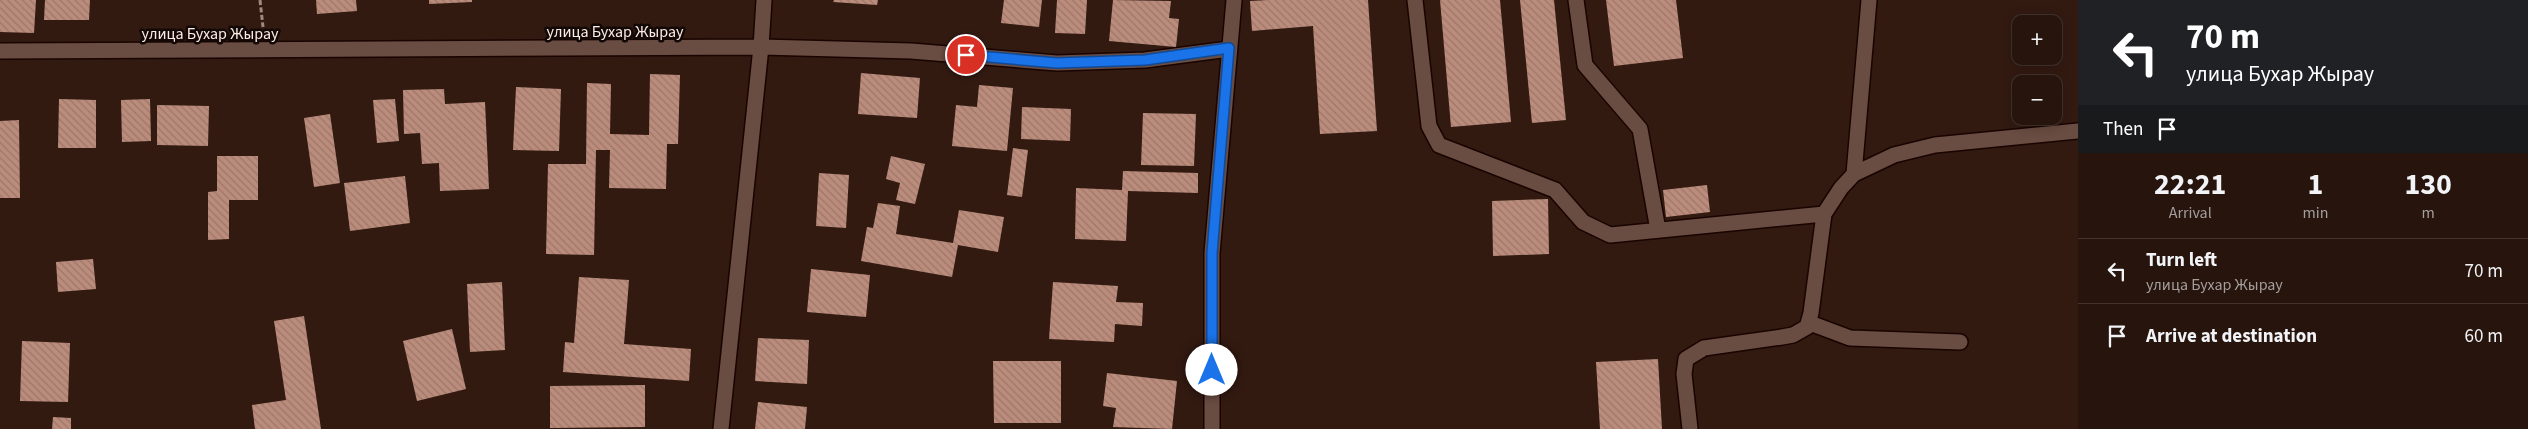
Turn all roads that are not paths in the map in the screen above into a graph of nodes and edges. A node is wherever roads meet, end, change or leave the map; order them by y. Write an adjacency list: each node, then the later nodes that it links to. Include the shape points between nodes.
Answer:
1 (764, 0): 6 (street)
2 (1234, 0): 7 (street)
3 (1415, 0): 12 (street, via 1429,126 1438,145 1555,190 1583,222 1610,235)
4 (1576, 0): 12 (street, via 1585,65 1640,129)
5 (1869, 0): 10 (street)
6 (761, 48): 7 (street, улица Бухар Жырау, via 911,51 1057,63 1145,60); 8 (street, улица Бухар Жырау); 15 (street)
7 (1229, 48): 16 (street, via 1212,253)
8 (0, 51)
9 (2078, 131): 10 (street, via 1935,145 1894,155)
10 (1854, 174): 11 (street)
11 (1824, 214): 12 (street); 13 (street)
12 (1658, 230)
13 (1810, 323): 14 (street, via 1850,338); 17 (street, via 1793,335 1704,348 1686,359 1684,374)
14 (1960, 342)
15 (721, 429)
16 (1212, 429)
17 (1690, 429)

